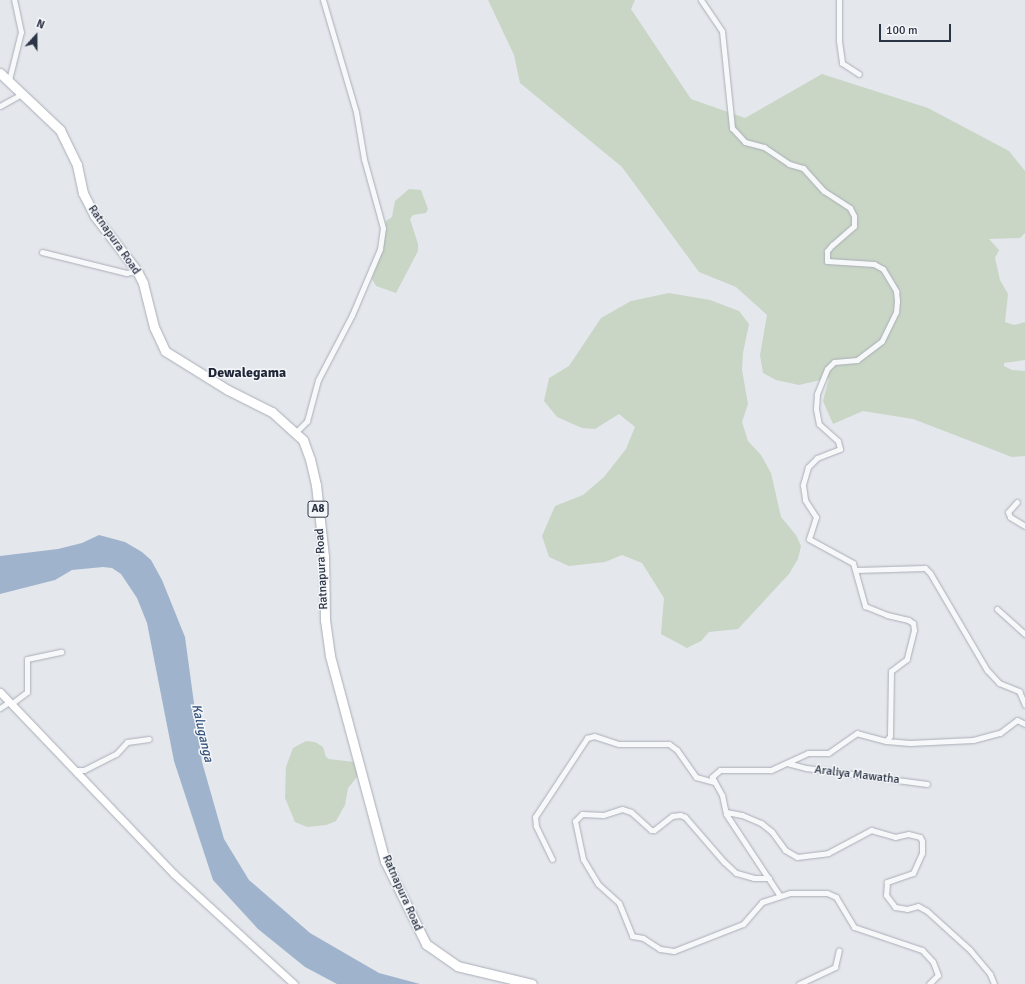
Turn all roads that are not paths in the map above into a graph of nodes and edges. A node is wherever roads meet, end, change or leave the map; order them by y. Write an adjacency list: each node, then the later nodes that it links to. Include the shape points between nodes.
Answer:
1 (14, 0): 7 (street, via 20,32)
2 (323, 0): 12 (street, via 356,112 364,159 383,228 380,249 352,315 318,380 307,421)
3 (701, 0): 15 (street, via 722,31 732,128 745,142 764,147 789,164 803,168 824,191 850,208 854,216 854,226 832,245 828,252 829,263 849,261 874,264 888,274 896,290 896,312 882,341 857,360 834,362 827,369 817,394 819,424 838,441 840,449 817,458 808,467 803,494 816,517 809,539 831,554 848,559)
4 (839, 0): 6 (street, via 842,62)
5 (0, 73): 7 (highway, Ratnapura Road / A8)
6 (859, 74)
7 (10, 80): 8 (highway, Ratnapura Road / A8)
8 (22, 93): 9 (street); 11 (highway, Ratnapura Road / A8, via 60,130 77,165 83,192 94,215)
9 (0, 106)
10 (42, 252): 11 (street, via 126,273)
11 (137, 270): 12 (highway, Ratnapura Road / A8, via 143,283 154,327 165,351 194,371 272,412)
12 (296, 432): 36 (highway, Ratnapura Road / A8, via 303,440 316,485 324,556 325,620 330,656 385,861 426,944 457,966)
13 (1017, 502): 14 (street, via 1008,512 1010,517)
14 (1025, 526)
15 (856, 570): 21 (street, via 925,568 987,670 999,683 1019,691); 25 (street, via 865,606 886,615 908,620 914,630 907,659 891,671 891,732)
16 (997, 609): 17 (street)
17 (1025, 634)
18 (61, 652): 20 (street, via 26,659 27,692)
19 (0, 692): 20 (street)
20 (10, 703): 22 (street); 27 (street)
21 (1025, 705)
22 (0, 708)
23 (1025, 724): 25 (street, via 1017,720 1000,733 973,740 910,743)
24 (149, 739): 27 (street, via 127,742 116,754 84,770 78,770)
25 (886, 741): 26 (street, via 857,733 828,753 808,753)
26 (787, 763): 28 (street, via 762,772 720,770 714,774); 29 (street, Araliya Mawatha, via 836,773)
27 (77, 775): 35 (street, via 174,874)
28 (712, 782): 30 (street, via 722,795); 31 (street, via 696,777 677,750 669,744 619,744 594,736 587,738 535,817 536,826)
29 (927, 784)
30 (726, 812): 32 (street); 39 (street, via 761,823 772,832 785,850 798,857 828,852 871,830 895,837 908,834 920,837 922,853 913,873 887,882 886,895 895,907 907,909 918,906 927,912 970,950 990,974)
31 (552, 859)
32 (769, 878): 33 (street); 33 (street, via 754,878 736,873 685,817 680,815 672,816 651,830 631,812 622,809 603,815 582,814 575,821 583,859 598,884 619,902 625,914 628,932 660,949 674,951 731,930 743,924 762,902)
33 (780, 896): 38 (street, via 815,891 836,897 854,927 922,950 933,962 938,975)
34 (840, 950): 37 (street, via 835,966)
35 (294, 984)
36 (532, 984)
37 (799, 984)
38 (929, 984)
39 (994, 984)

